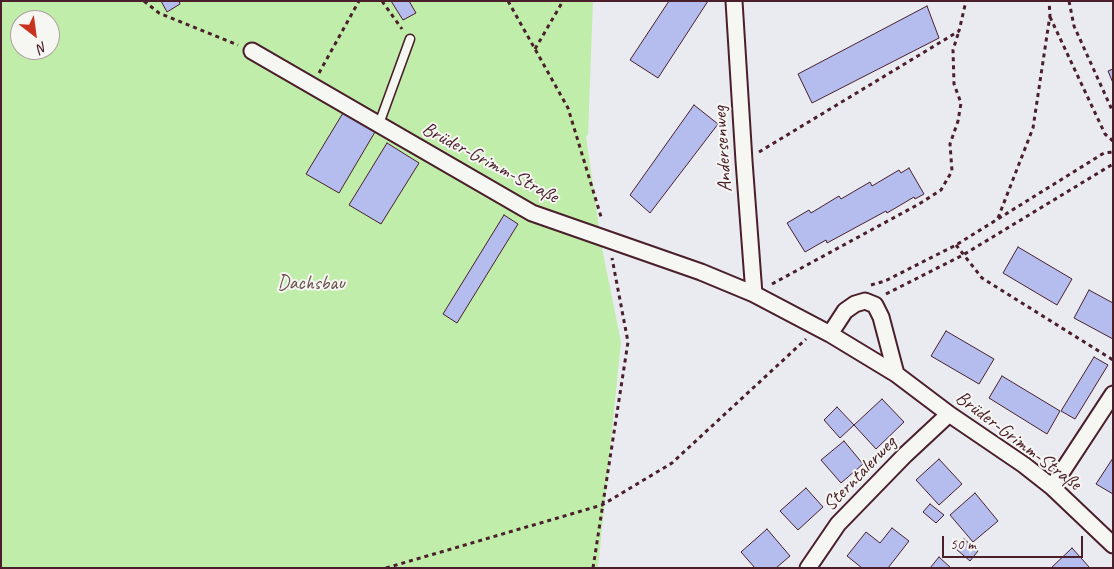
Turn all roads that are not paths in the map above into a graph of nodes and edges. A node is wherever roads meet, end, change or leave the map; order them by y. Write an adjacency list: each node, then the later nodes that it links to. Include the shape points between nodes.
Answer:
1 (734, 1): 5 (street, Andersenweg)
2 (410, 39): 4 (lane)
3 (252, 51): 4 (street, Brüder-Grimm-Straße)
4 (379, 124): 5 (street, Brüder-Grimm-Straße, via 532,213 608,238)
5 (754, 294): 6 (street, Brüder-Grimm-Straße)
6 (824, 331): 7 (street, Brüder-Grimm-Straße); 7 (street, via 855,304 865,301 875,305)
7 (896, 374): 9 (street, Brüder-Grimm-Straße)
8 (1113, 394): 10 (street)
9 (950, 414): 10 (street, Brüder-Grimm-Straße); 12 (street, Sterntalerweg, via 838,524)
10 (1052, 487): 11 (street, Brüder-Grimm-Straße)
11 (1113, 545)
12 (808, 568)

